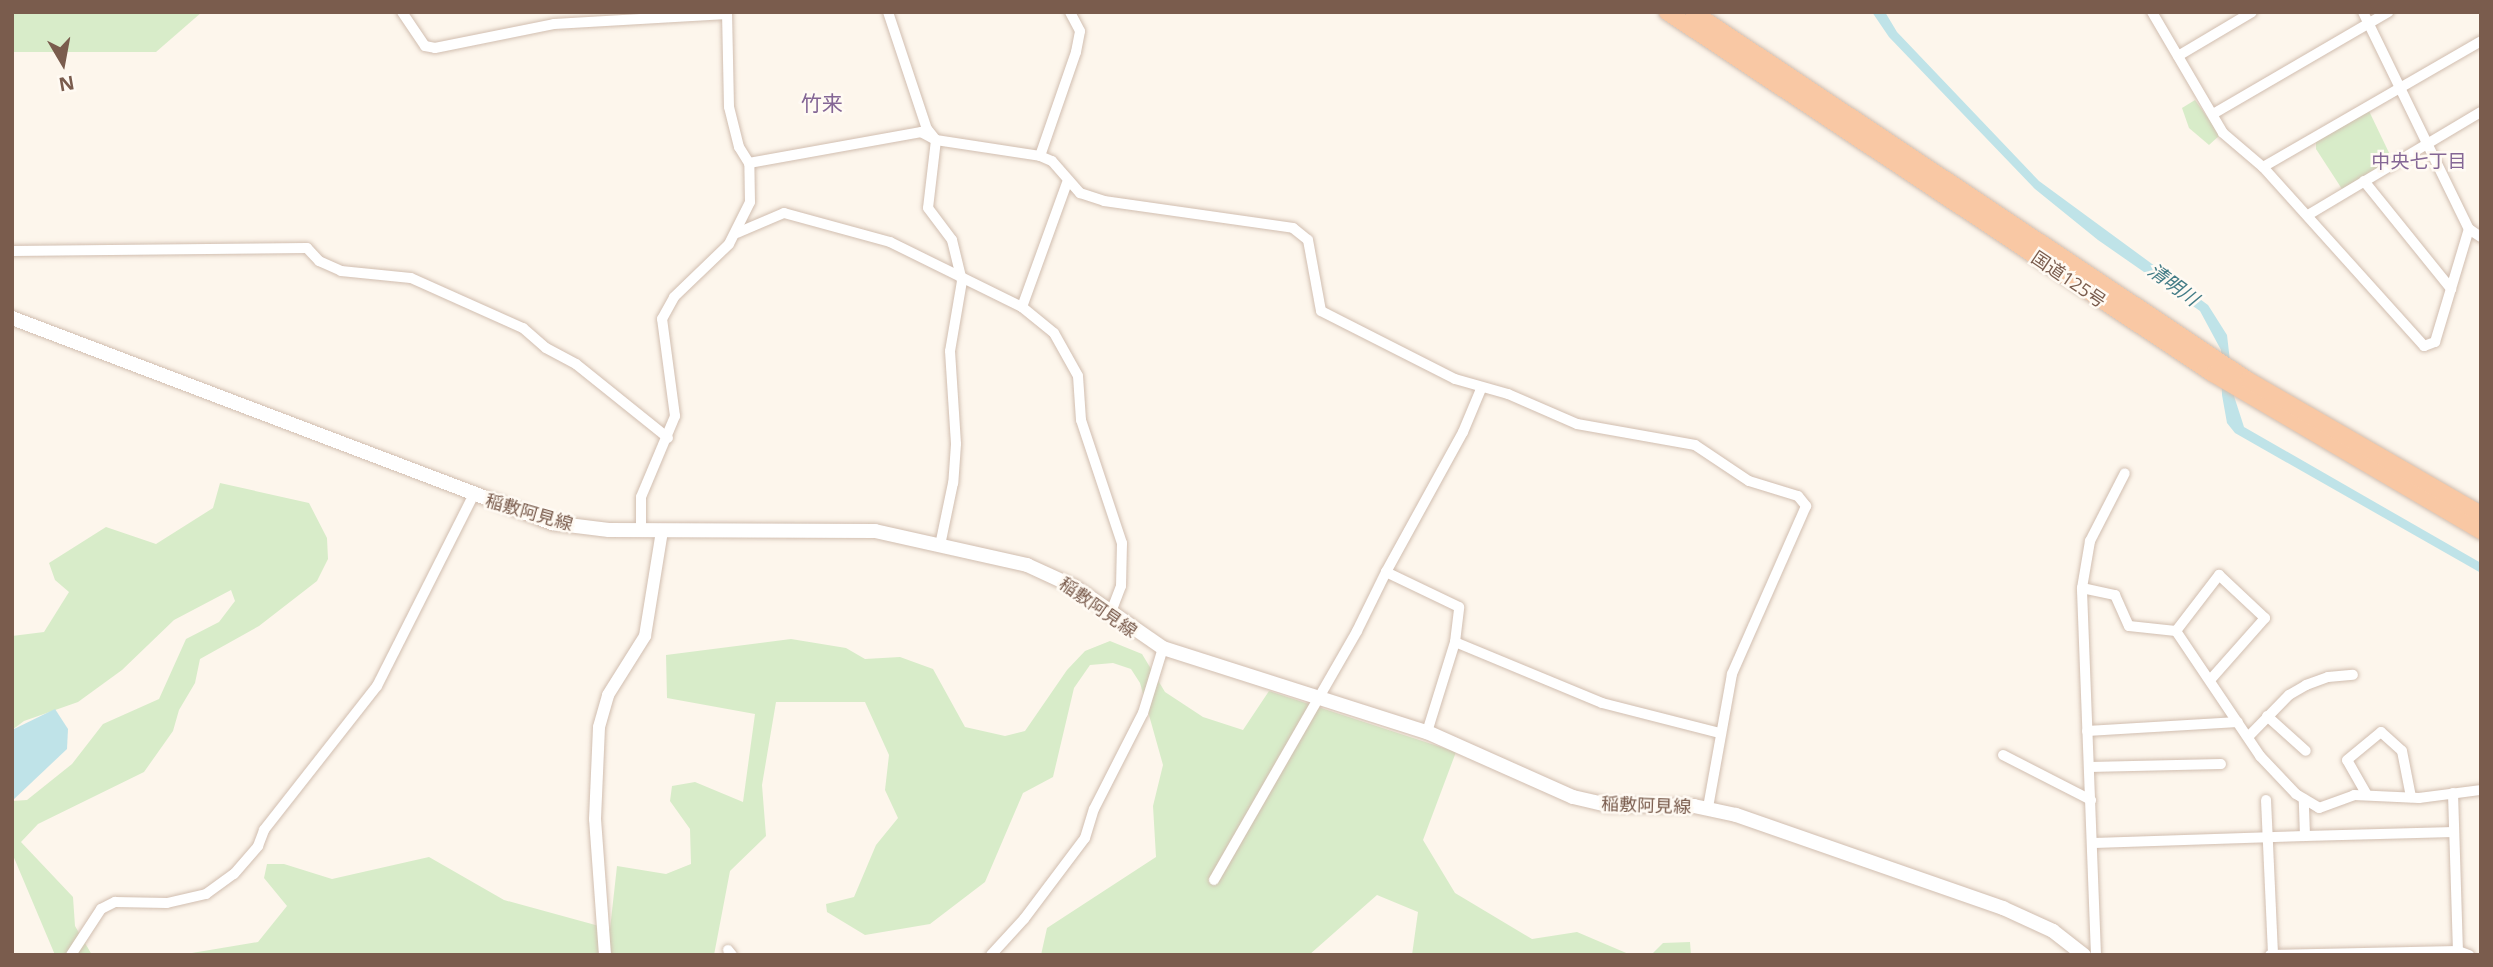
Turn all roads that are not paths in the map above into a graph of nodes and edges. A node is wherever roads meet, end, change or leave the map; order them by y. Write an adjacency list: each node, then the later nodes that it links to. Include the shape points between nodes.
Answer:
1 (402, 12): 10 (street, via 425,46 435,48 554,24)
2 (888, 12): 17 (street, via 927,129)
3 (1070, 12): 19 (street, via 1080,31 1076,52)
4 (1667, 12): 33 (highway, 国道125号)
5 (1693, 12): 33 (highway, 国道125号)
6 (2152, 12): 13 (street)
7 (2252, 12): 13 (street)
8 (2363, 12): 11 (street)
9 (2388, 12): 11 (street)
10 (727, 13): 20 (street, via 729,107 739,147)
11 (2368, 23): 14 (street); 15 (street)
12 (2481, 41): 14 (street)
13 (2178, 57): 15 (street)
14 (2400, 87): 18 (street); 21 (street)
15 (2213, 114): 21 (street, via 2223,133)
16 (2480, 116): 18 (street)
17 (936, 140): 19 (street); 20 (street, via 921,132); 29 (street, via 928,208 952,240)
18 (2427, 144): 22 (street); 25 (street)
19 (1040, 156): 23 (street, via 1052,161)
20 (749, 163): 26 (street, via 750,202)
21 (2263, 167): 24 (street)
22 (2364, 181): 24 (street); 30 (street)
23 (1068, 183): 31 (street); 35 (street, via 1104,201 1293,228 1308,240 1321,311)
24 (2308, 215): 30 (street, via 2424,346 2435,342)
25 (2469, 229): 27 (street); 30 (street)
26 (737, 233): 29 (street, via 774,214 801,215 890,242); 36 (street, via 674,297 662,320 676,406)
27 (2481, 237)
28 (12, 251): 36 (street, via 307,248 318,261 341,271 411,278 523,328)
29 (962, 281): 31 (street); 43 (street, via 950,351 956,444 953,483)
30 (2451, 289)
31 (1022, 307): 46 (street, via 1054,333 1078,376 1082,420 1122,543 1121,586)
32 (12, 318): 38 (main road, 稲敷阿見線)
33 (2213, 366): 34 (highway, 国道125号)
34 (2247, 388): 39 (highway, 国道125号); 42 (highway, 国道125号)
35 (1481, 389): 44 (street, via 1463,432); 57 (street, via 1508,394 1577,424 1695,444 1749,481 1790,491 1804,500 1803,514 1738,654)
36 (668, 438): 40 (street, via 641,496)
37 (2125, 474): 45 (street, via 2090,541)
38 (474, 496): 40 (main road, 稲敷阿見線, via 552,523); 77 (street, via 377,686 234,874 205,894 167,903 115,902 101,909)
39 (2481, 514)
40 (641, 530): 41 (main road, 稲敷阿見線)
41 (662, 530): 43 (main road, 稲敷阿見線, via 840,529); 78 (street, via 645,636 608,695 599,727 595,819)
42 (2481, 530)
43 (940, 545): 46 (main road, 稲敷阿見線, via 1027,565 1075,587)
44 (1386, 572): 48 (street, via 1458,607); 52 (street)
45 (2082, 588): 47 (street, via 2115,595 2129,626); 55 (street)
46 (1110, 614): 49 (main road, 稲敷阿見線)
47 (2176, 631): 51 (street, via 2192,660); 51 (street, via 2219,575 2265,618)
48 (1455, 642): 56 (street); 57 (street, via 1602,703)
49 (1163, 648): 52 (main road, 稲敷阿見線); 79 (street, via 1143,713 1094,809 1085,838)
50 (2353, 676): 53 (street, via 2328,677 2306,685)
51 (2211, 679): 54 (street)
52 (1318, 697): 56 (main road, 稲敷阿見線); 75 (street)
53 (2267, 716): 58 (street); 59 (street)
54 (2238, 722): 55 (street); 58 (street)
55 (2087, 731): 62 (street)
56 (1427, 732): 70 (main road, 稲敷阿見線, via 1590,802)
57 (1720, 733): 70 (street)
58 (2248, 737): 67 (street, via 2260,756)
59 (2306, 751)
60 (2003, 755): 68 (street)
61 (2221, 764): 62 (street)
62 (2089, 766): 68 (street)
63 (2481, 790): 64 (street)
64 (2453, 793): 66 (street); 71 (street)
65 (2367, 795): 66 (street); 66 (street, via 2347,760 2381,732 2402,751); 67 (street, via 2319,808)
66 (2411, 797)
67 (2304, 799): 72 (street)
68 (2091, 800): 74 (street)
69 (2266, 800): 73 (street)
70 (1708, 808): 80 (main road, 稲敷阿見線, via 2003,908 2053,931)
71 (2454, 832): 72 (street); 76 (street)
72 (2305, 836): 73 (street)
73 (2269, 838): 74 (street); 82 (street)
74 (2094, 844): 81 (street)
75 (1214, 880)
76 (2458, 951): 82 (street); 83 (street)
77 (71, 955)
78 (605, 955)
79 (991, 955)
80 (2084, 955)
81 (2096, 955)
82 (2272, 955)
83 (2469, 955)

